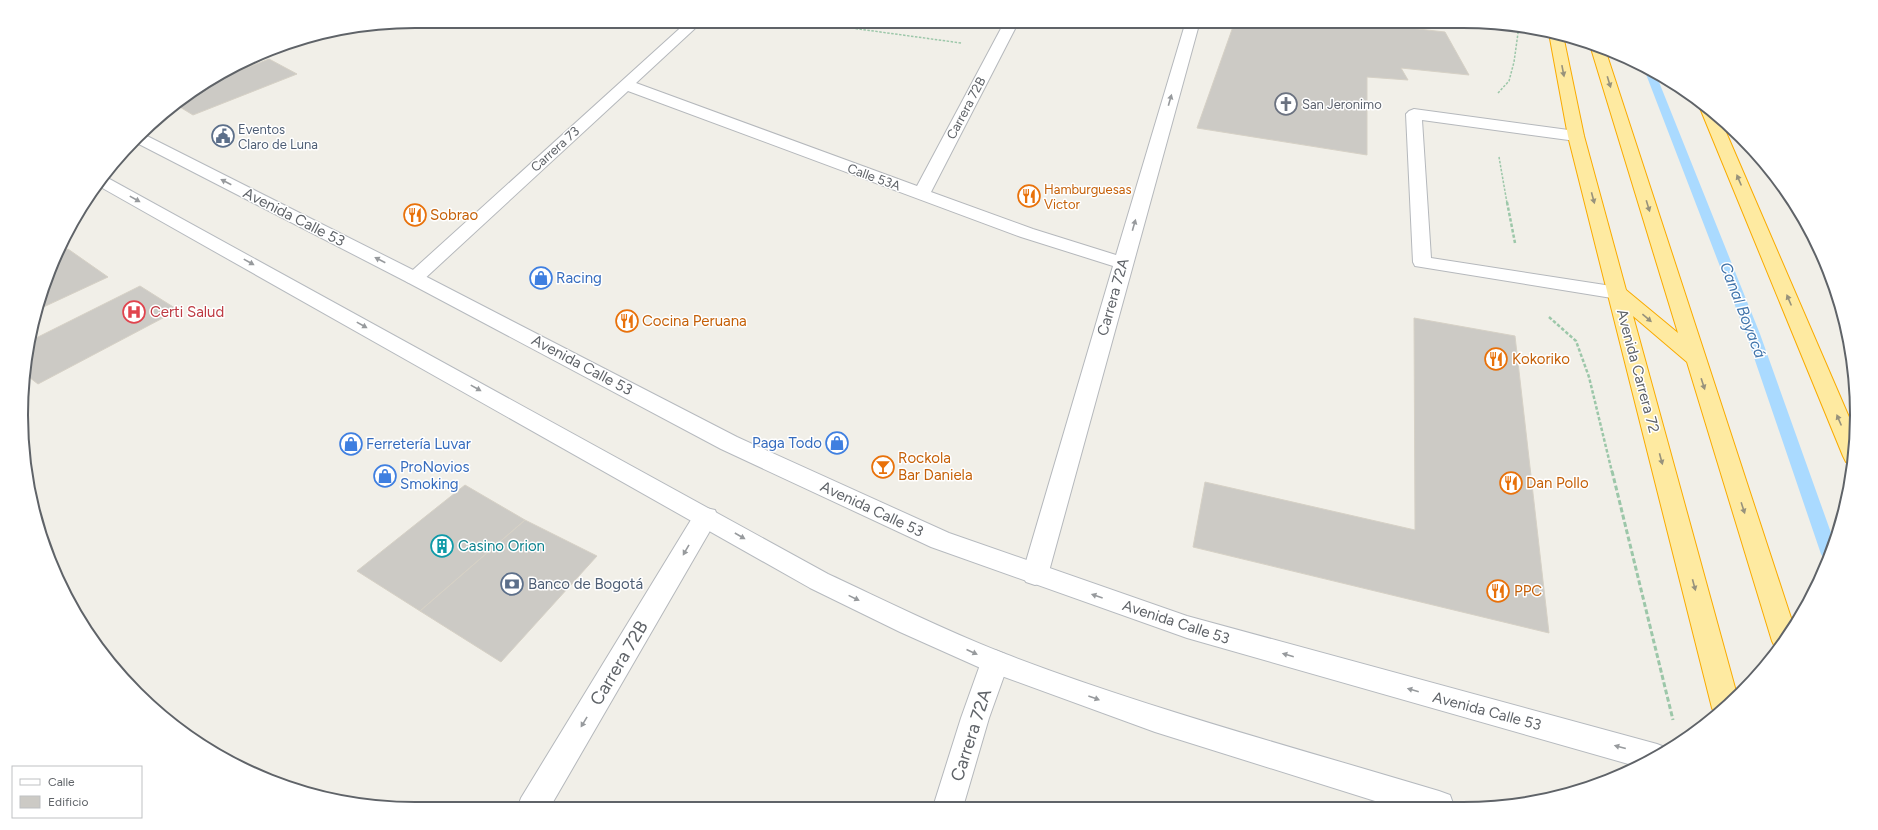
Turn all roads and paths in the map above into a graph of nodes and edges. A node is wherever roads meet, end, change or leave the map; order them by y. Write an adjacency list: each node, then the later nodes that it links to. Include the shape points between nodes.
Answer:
1 (688, 28): 9 (street, Carrera 73)
2 (851, 28): 7 (path)
3 (1008, 28): 7 (street, Carrera 72B)
4 (1192, 28): 16 (street, Carrera 72A, one-way to 4)
5 (1518, 32): 11 (path, via 1509,81 1496,95 1491,107)
6 (1557, 40): 12 (highway, Avenida Carrera 72, one-way to 12)
7 (998, 48): 15 (street, Carrera 72B)
8 (1600, 53): 20 (highway, one-way to 20)
9 (627, 84): 15 (street, Calle 53A); 17 (street, Carrera 73)
10 (1713, 120): 21 (highway, one-way to 10)
11 (1493, 125): 12 (street); 18 (path); 18 (street, via 1414,114 1422,262)
12 (1576, 136): 19 (highway, Avenida Carrera 72, one-way to 19)
13 (142, 140): 17 (street, Avenida Calle 53, one-way to 13)
14 (105, 183): 22 (street, one-way to 22)
15 (921, 194): 16 (street, Calle 53A, via 1027,233)
16 (1122, 263): 23 (street, Carrera 72A)
17 (414, 278): 23 (street, Avenida Calle 53, via 729,443 940,540)
18 (1521, 278): 19 (street); 27 (path, via 1523,288 1536,305 1576,341 1589,378)
19 (1618, 293): 20 (highway, one-way to 20); 26 (highway, Avenida Carrera 72, one-way to 26)
20 (1696, 359): 24 (highway, one-way to 24)
21 (1849, 443)
22 (706, 517): 25 (street, one-way to 25, via 819,581); 29 (street, Carrera 72B, one-way to 29)
23 (1035, 575): 28 (street, Avenida Calle 53, one-way to 23, via 1187,627)
24 (1783, 633)
25 (995, 662): 30 (street, Carrera 72A); 31 (street, one-way to 31, via 1155,719)
26 (1724, 701)
27 (1672, 716)
28 (1647, 755)
29 (536, 802)
30 (950, 802)
31 (1427, 802)

